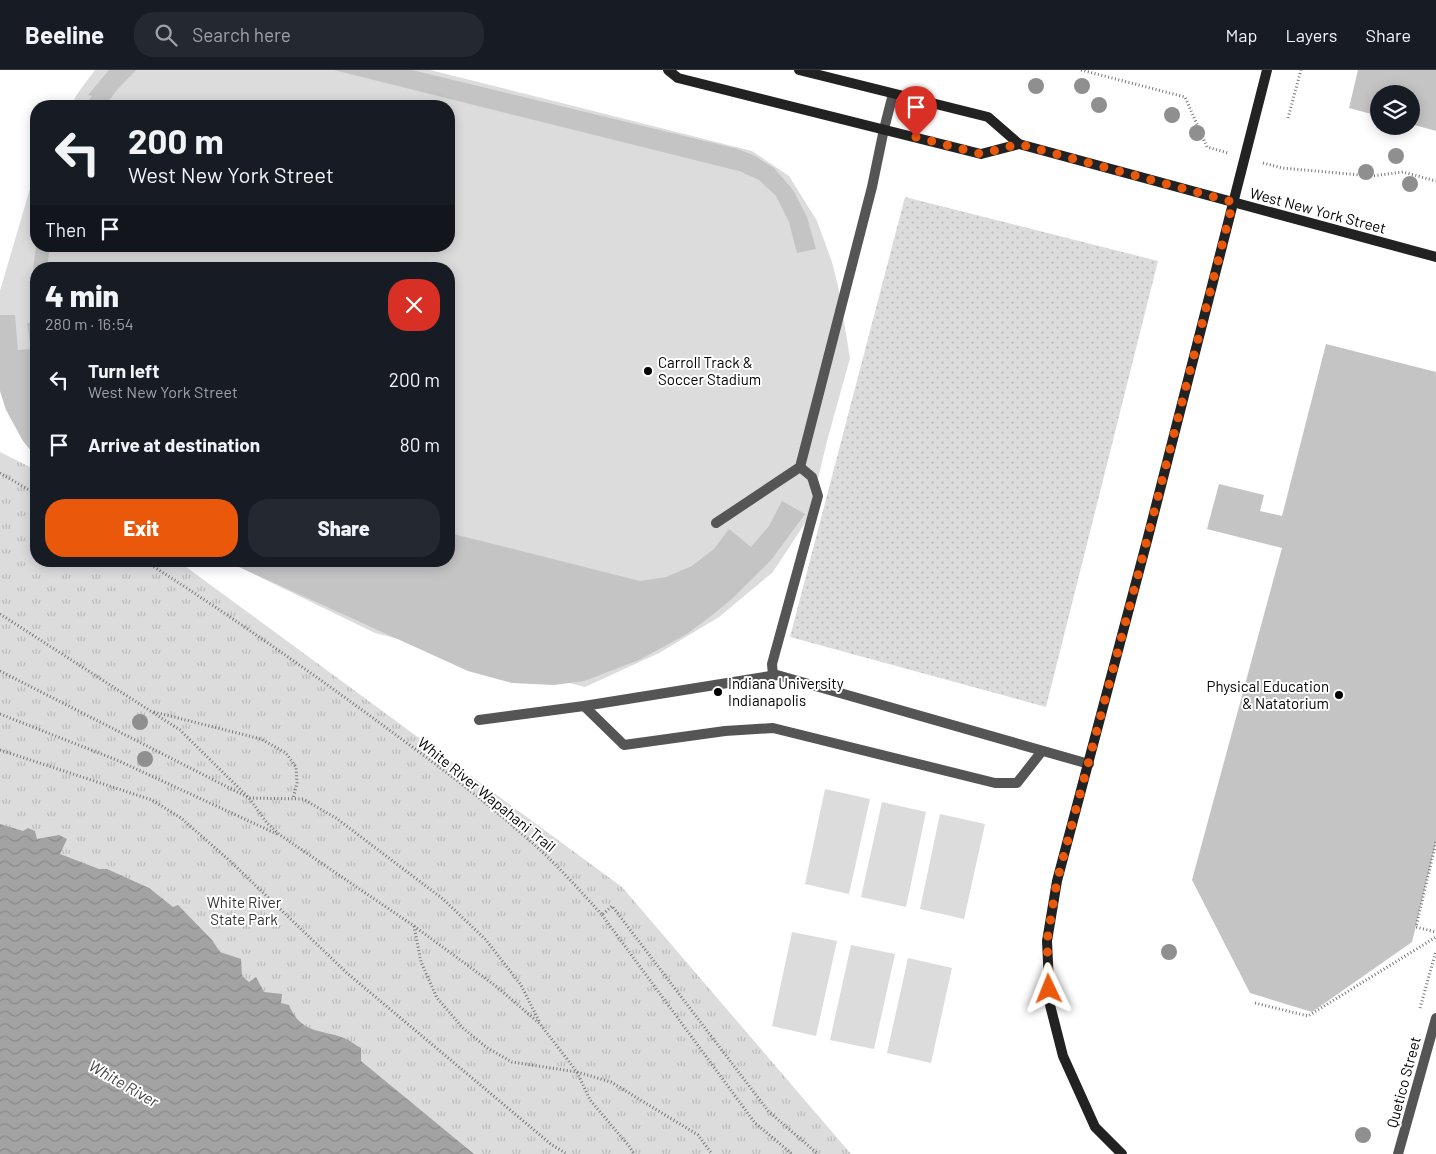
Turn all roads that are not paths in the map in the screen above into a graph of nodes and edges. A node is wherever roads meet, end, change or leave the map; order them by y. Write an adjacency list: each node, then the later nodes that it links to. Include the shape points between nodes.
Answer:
1 (668, 70): 5 (street, West New York Street, via 678,78)
2 (799, 70): 4 (street, West New York Street)
3 (1267, 70): 7 (street)
4 (893, 94): 5 (street); 6 (street, West New York Street, via 988,117)
5 (884, 129): 6 (street, West New York Street, via 981,154); 9 (street)
6 (1019, 144): 7 (street, West New York Street)
7 (1233, 202): 8 (street, West New York Street); 15 (street)
8 (1436, 257)
9 (800, 467): 10 (street); 11 (street, via 812,477 818,496 772,664)
10 (716, 523)
11 (774, 675): 12 (street); 14 (street)
12 (584, 706): 13 (street); 14 (street, via 624,746 725,731 773,728 995,783 1018,783)
13 (479, 720)
14 (1042, 751): 15 (street)
15 (1089, 764): 17 (street, via 1057,881 1047,941 1050,1005 1063,1056 1095,1127)
16 (1436, 1018): 18 (street, Quetico Street)
17 (1122, 1154)
18 (1398, 1154)

